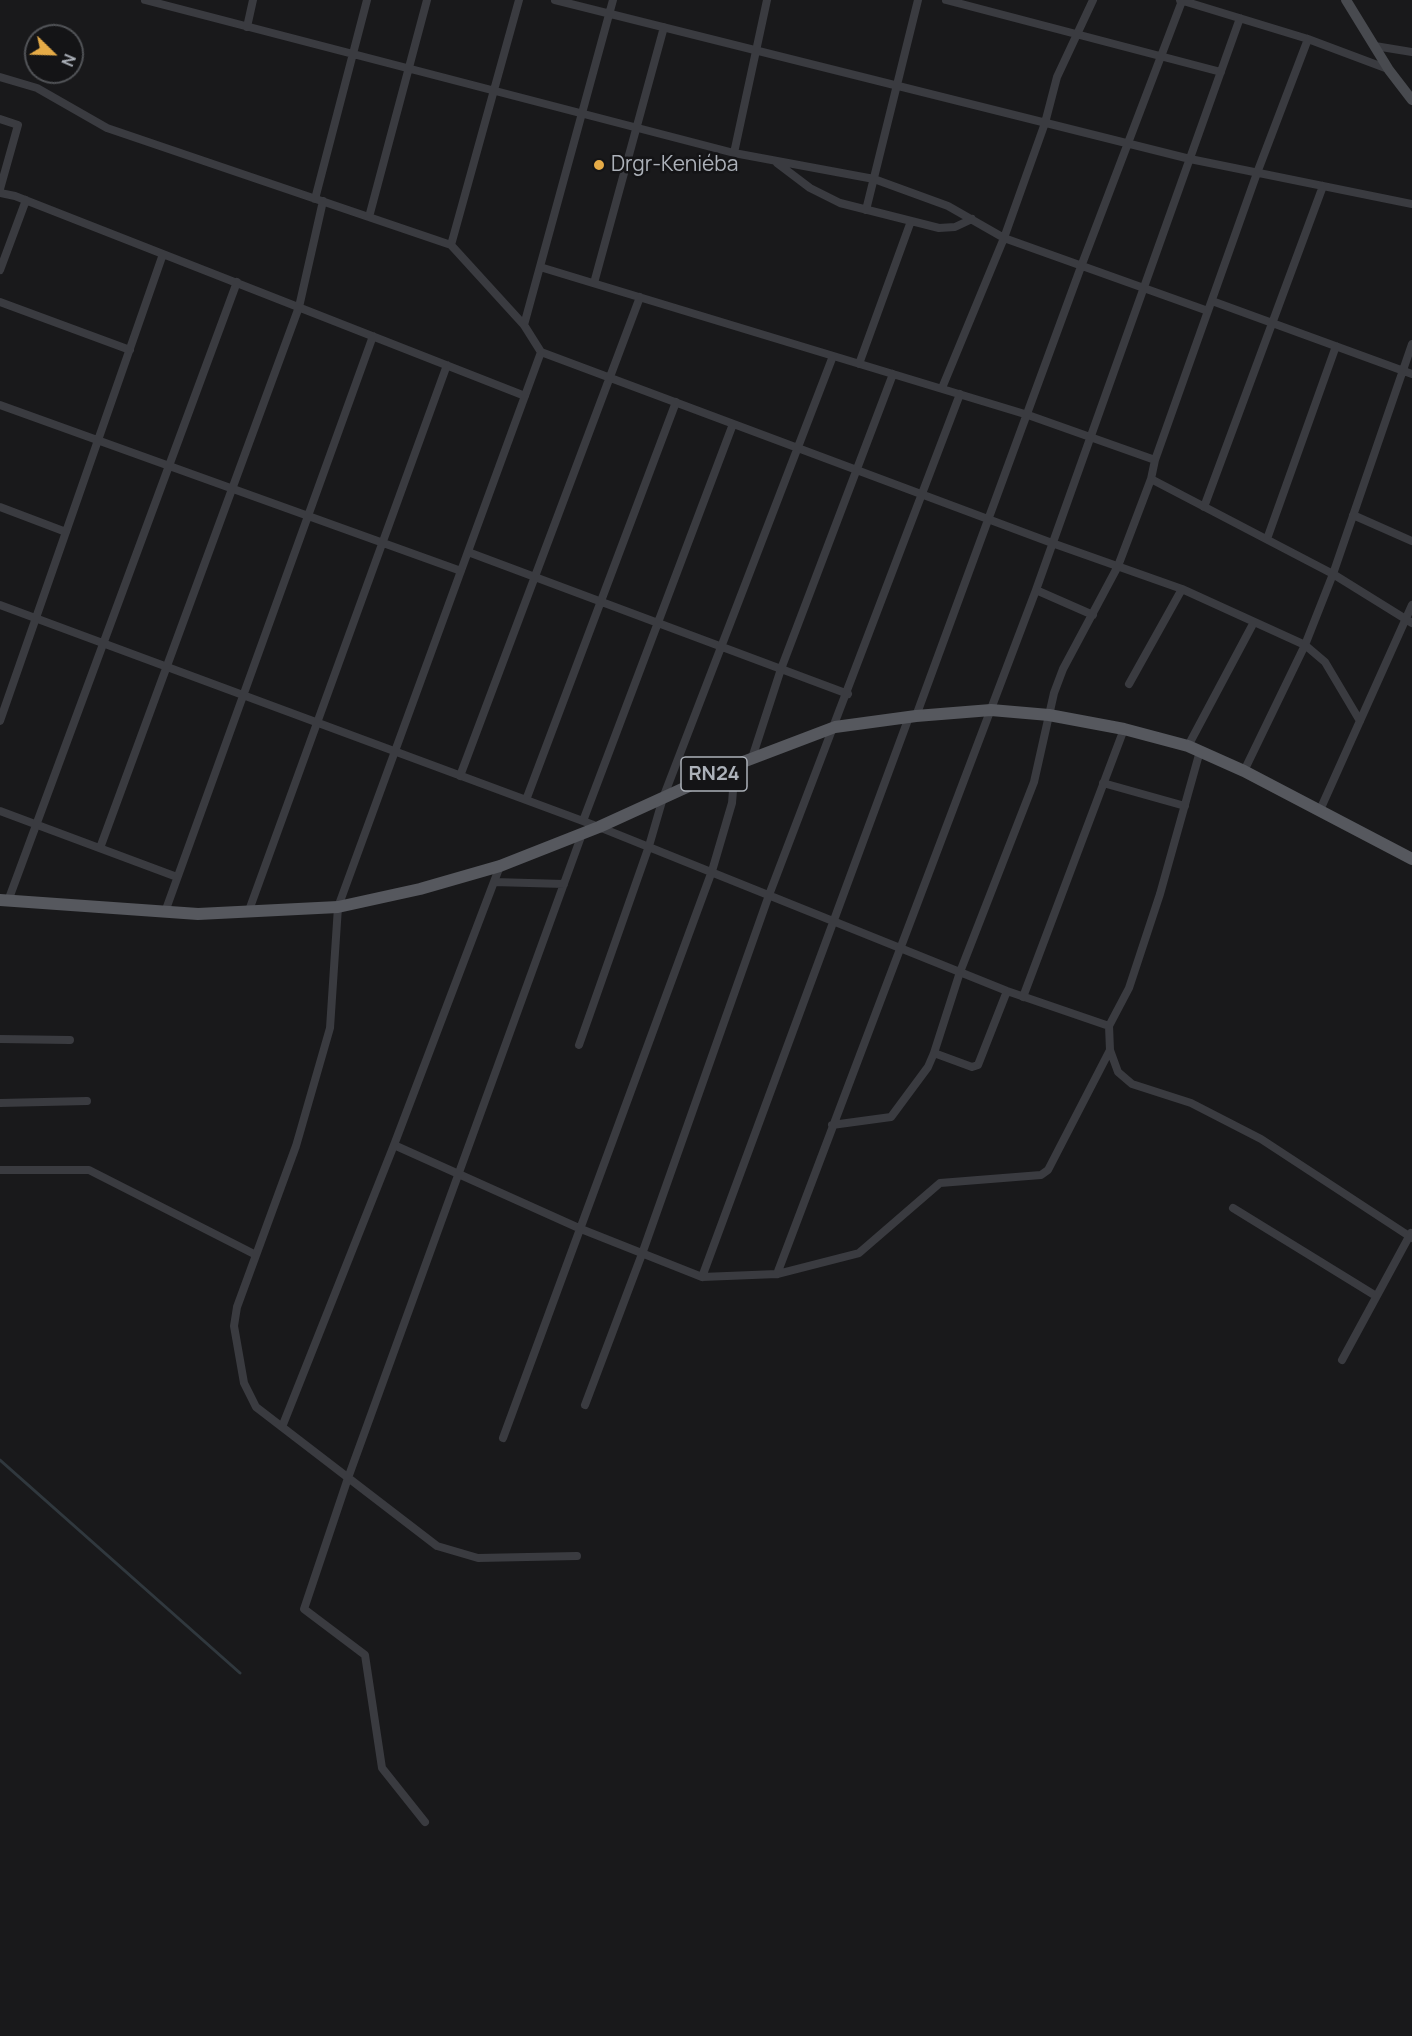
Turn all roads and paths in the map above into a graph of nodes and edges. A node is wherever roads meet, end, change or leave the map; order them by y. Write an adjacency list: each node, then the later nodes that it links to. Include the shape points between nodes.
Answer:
1 (145, 0): 17 (street)
2 (253, 0): 17 (street)
3 (368, 0): 24 (street)
4 (427, 0): 26 (street)
5 (519, 0): 31 (street)
6 (555, 0): 15 (street)
7 (613, 0): 15 (street)
8 (767, 0): 22 (street)
9 (918, 0): 30 (street)
10 (946, 0): 19 (street)
11 (1093, 0): 19 (street)
12 (1181, 0): 14 (street); 25 (street)
13 (1346, 0): 21 (main road)
14 (1192, 2): 16 (street)
15 (609, 14): 18 (street); 33 (street)
16 (1240, 18): 20 (street); 28 (street)
17 (247, 27): 24 (street)
18 (663, 27): 22 (street); 36 (street)
19 (1077, 34): 25 (street); 35 (street, via 1057,77)
20 (1308, 39): 27 (street); 41 (street)
21 (1375, 46): 23 (street); 27 (main road)
22 (756, 50): 30 (street); 38 (street)
23 (1412, 52)
24 (353, 54): 26 (street); 46 (street)
25 (1161, 57): 28 (street); 37 (street)
26 (409, 69): 31 (street); 49 (street)
27 (1389, 70): 32 (main road)
28 (1221, 72): 39 (street)
29 (0, 77): 46 (street, via 37,88 107,128)
30 (897, 86): 35 (street); 42 (street)
31 (494, 91): 33 (street); 53 (street)
32 (1412, 100)
33 (582, 114): 36 (street); 56 (street)
34 (0, 120): 44 (street, via 18,125)
35 (1046, 123): 37 (street); 52 (street)
36 (636, 128): 38 (street); 59 (street)
37 (1129, 144): 39 (street); 55 (street)
38 (734, 153): 40 (street)
39 (1190, 159): 41 (street); 60 (street)
40 (775, 161): 42 (street); 48 (street, via 810,188)
41 (1257, 173): 43 (street); 62 (street)
42 (874, 178): 48 (street); 50 (street)
43 (1323, 186): 47 (street); 66 (street)
44 (0, 191): 45 (street)
45 (26, 200): 54 (street); 57 (street)
46 (319, 200): 49 (street); 64 (street)
47 (1412, 204)
48 (866, 210): 51 (street)
49 (369, 217): 53 (street)
50 (972, 219): 51 (street, via 955,227 939,228); 52 (street)
51 (911, 221): 74 (street)
52 (1004, 238): 55 (street); 80 (street)
53 (451, 245): 67 (street)
54 (163, 254): 58 (street); 71 (street)
55 (1082, 264): 60 (street); 85 (street)
56 (540, 267): 59 (street); 67 (street)
57 (0, 270)
58 (237, 282): 64 (street); 91 (street)
59 (594, 283): 61 (street)
60 (1144, 287): 65 (street); 87 (street)
61 (640, 297): 73 (street); 79 (street)
62 (1212, 301): 65 (street); 66 (street)
63 (0, 302): 71 (street)
64 (299, 307): 68 (street); 94 (street)
65 (1208, 311): 90 (street)
66 (1271, 322): 70 (street); 97 (street)
67 (524, 325): 72 (street)
68 (373, 336): 75 (street); 99 (street)
69 (1412, 344): 76 (street)
70 (1336, 346): 76 (street); 102 (street)
71 (130, 350): 88 (street)
72 (541, 352): 79 (street); 82 (street)
73 (833, 356): 74 (street); 89 (street)
74 (859, 364): 77 (street)
75 (447, 365): 82 (street); 104 (street)
76 (1403, 371): 78 (street); 98 (street)
77 (893, 374): 80 (street); 92 (street)
78 (1412, 374)
79 (609, 377): 83 (street); 110 (street)
80 (942, 388): 81 (street)
81 (960, 394): 85 (street); 95 (street)
82 (525, 396): 106 (street)
83 (676, 402): 86 (street); 113 (street)
84 (0, 405): 88 (street)
85 (1028, 415): 87 (street); 100 (street)
86 (733, 424): 89 (street); 120 (street)
87 (1090, 437): 90 (street); 105 (street)
88 (98, 440): 91 (street); 101 (street)
89 (798, 448): 92 (street); 123 (street)
90 (1155, 460): 93 (street)
91 (169, 466): 94 (street); 121 (street)
92 (857, 471): 95 (street); 125 (street)
93 (1151, 479): 97 (street); 107 (street)
94 (232, 489): 99 (street); 124 (street)
95 (922, 495): 100 (street); 127 (street)
96 (0, 507): 101 (street)
97 (1204, 507): 102 (street)
98 (1353, 515): 103 (street); 109 (street)
99 (308, 516): 104 (street); 128 (street)
100 (989, 520): 105 (street); 132 (street)
101 (66, 532): 117 (street)
102 (1266, 539): 109 (street)
103 (1412, 541)
104 (382, 543): 108 (street); 135 (street)
105 (1052, 543): 107 (street); 112 (street)
106 (468, 552): 108 (street); 110 (street)
107 (1118, 566): 111 (street); 116 (street)
108 (461, 572): 140 (street)
109 (1333, 574): 118 (street); 122 (street)
110 (535, 577): 113 (street); 144 (street)
111 (1182, 589): 119 (street); 126 (street)
112 (1035, 590): 116 (street); 130 (street)
113 (601, 602): 120 (street); 147 (street)
114 (0, 605): 117 (street)
115 (1412, 605): 118 (street)
116 (1093, 615): 131 (street, via 1063,669)
117 (36, 618): 121 (street); 129 (street)
118 (1409, 621): 134 (street)
119 (1254, 622): 122 (street); 138 (street)
120 (658, 623): 123 (street); 153 (street)
121 (103, 643): 124 (street); 151 (street)
122 (1305, 645): 134 (street, via 1325,662); 143 (street)
123 (721, 647): 125 (street); 146 (street)
124 (167, 667): 128 (street); 155 (street)
125 (781, 669): 127 (street); 141 (street)
126 (1130, 684)
127 (848, 694): 136 (street)
128 (243, 695): 135 (street); 159 (street)
129 (2, 709): 133 (street)
130 (991, 710): 131 (main road, RN24); 132 (main road, RN24); 168 (street)
131 (1049, 714): 137 (main road, RN24); 169 (street, via 1034,782)
132 (912, 716): 136 (main road, RN24); 167 (street)
133 (0, 721)
134 (1360, 721): 149 (street)
135 (317, 723): 140 (street); 166 (street)
136 (835, 727): 141 (main road, RN24); 162 (street)
137 (1124, 729): 138 (main road, RN24); 145 (street)
138 (1188, 746): 139 (main road, RN24)
139 (1200, 751): 143 (main road, RN24); 148 (street)
140 (395, 752): 144 (street); 164 (street)
141 (752, 759): 142 (main road, RN24)
142 (735, 765): 146 (main road, RN24); 158 (street, via 732,803)
143 (1244, 771): 149 (main road, RN24)
144 (460, 776): 147 (street)
145 (1103, 783): 148 (street); 171 (street)
146 (663, 798): 152 (main road, RN24); 154 (street)
147 (526, 800): 153 (street)
148 (1185, 806): 172 (street, via 1129,988)
149 (1320, 810): 156 (main road, RN24)
150 (0, 811): 151 (street)
151 (36, 824): 155 (street); 163 (street)
152 (599, 827): 153 (main road, RN24); 154 (street)
153 (582, 828): 157 (main road, RN24); 161 (street)
154 (649, 846): 158 (street); 175 (street)
155 (100, 848): 159 (street)
156 (1412, 858)
157 (500, 866): 160 (street); 164 (main road, RN24)
158 (712, 871): 162 (street); 185 (street)
159 (177, 877): 165 (street)
160 (494, 882): 161 (street); 181 (street)
161 (564, 884): 183 (street)
162 (769, 896): 167 (street); 187 (street)
163 (4, 900): 165 (main road, RN24)
164 (338, 907): 166 (main road, RN24); 188 (street, via 330,1028 296,1146)
165 (165, 912): 166 (main road, RN24)
166 (248, 913)
167 (834, 922): 168 (street); 190 (street)
168 (899, 948): 169 (street); 180 (street)
169 (960, 972): 170 (street); 177 (street)
170 (1007, 991): 171 (street); 177 (street, via 978,1065 972,1067)
171 (1023, 997): 172 (street)
172 (1109, 1026): 176 (street)
173 (0, 1039): 174 (street)
174 (70, 1040)
175 (579, 1045)
176 (1110, 1050): 186 (street, via 1118,1072 1132,1084 1191,1103 1261,1139); 189 (street, via 1048,1170 1041,1175 940,1183 859,1253)
177 (934, 1053): 180 (street, via 891,1118)
178 (87, 1101): 179 (street)
179 (0, 1103)
180 (832, 1125): 189 (street)
181 (394, 1145): 183 (street); 194 (street)
182 (0, 1170): 188 (street, via 89,1170)
183 (459, 1172): 185 (street); 196 (street)
184 (1233, 1208): 191 (street)
185 (581, 1229): 187 (street); 195 (street)
186 (1411, 1235): 191 (street)
187 (642, 1254): 190 (street); 193 (street)
188 (256, 1255): 194 (street, via 234,1326 244,1383 256,1407)
189 (777, 1274): 190 (street)
190 (702, 1277)
191 (1376, 1296): 192 (street)
192 (1342, 1360)
193 (585, 1405)
194 (282, 1426): 196 (street)
195 (503, 1438)
196 (348, 1478): 197 (street, via 437,1546 478,1558); 198 (street, via 304,1609 365,1655 382,1768)
197 (577, 1556)
198 (425, 1822)

